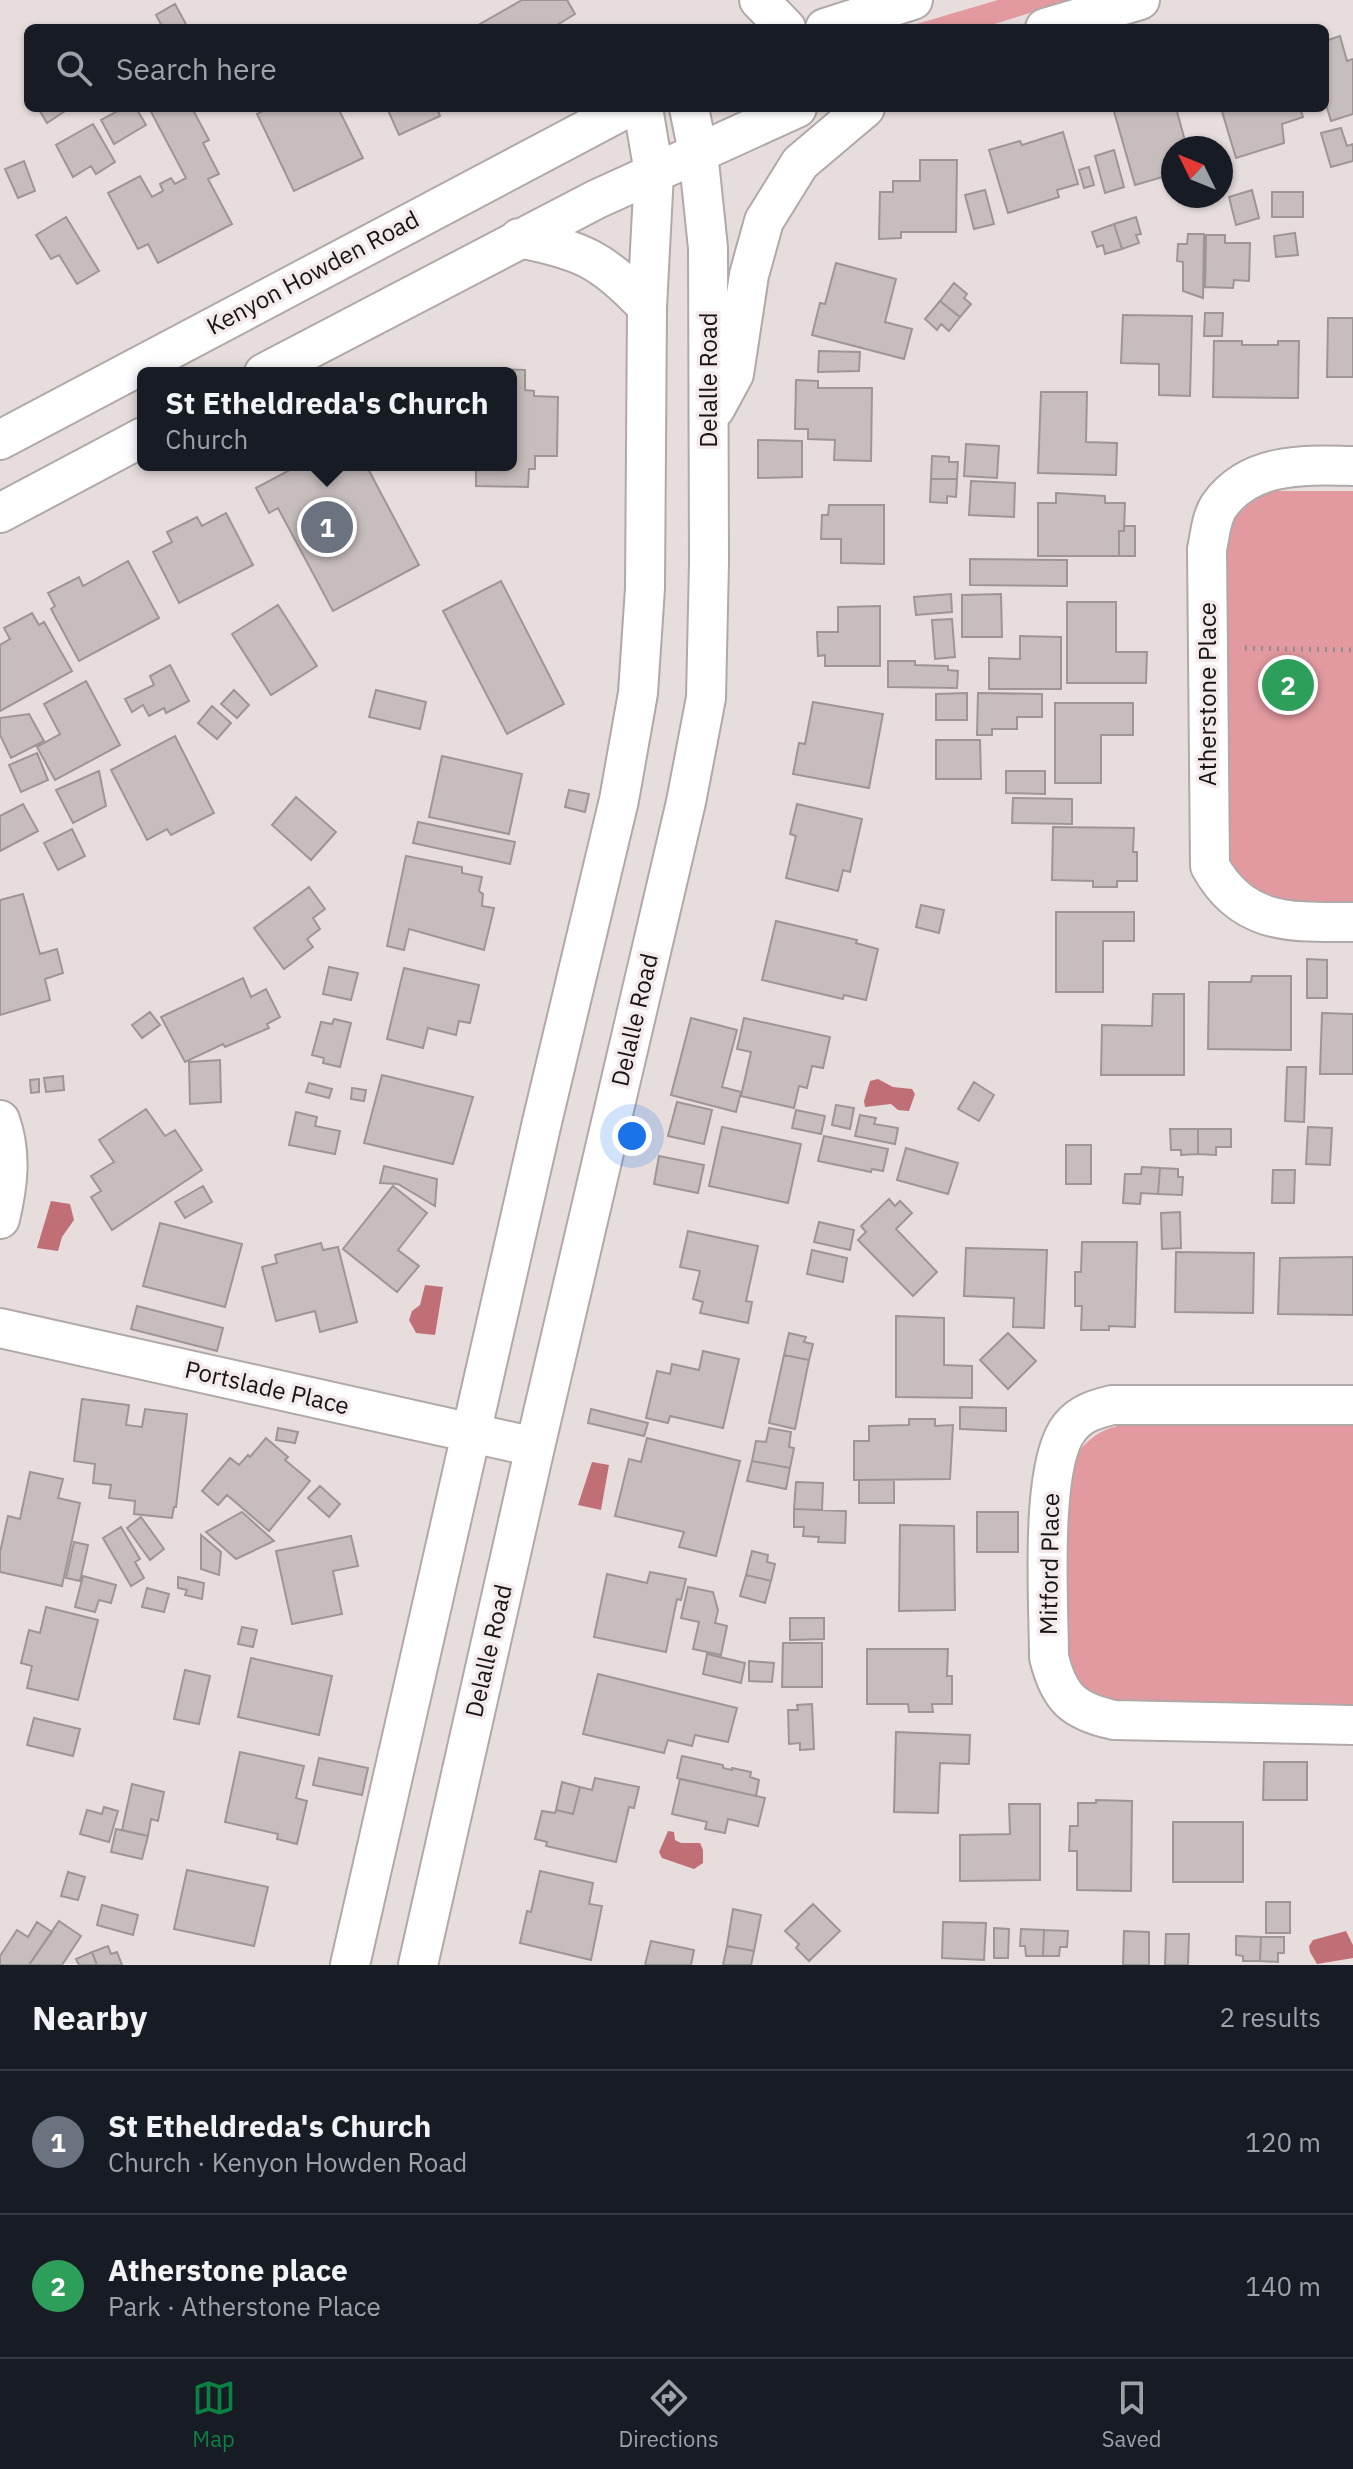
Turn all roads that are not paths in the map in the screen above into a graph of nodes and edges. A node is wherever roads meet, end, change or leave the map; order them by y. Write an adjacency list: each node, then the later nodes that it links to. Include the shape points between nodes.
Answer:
1 (759, 0): 4 (street)
2 (913, 0): 5 (street)
3 (1140, 0): 6 (street)
4 (782, 24)
5 (838, 24)
6 (1059, 24)
7 (619, 112): 18 (street, Kenyon Howden Road)
8 (644, 112): 14 (street)
9 (690, 112): 13 (street, Delalle Road)
10 (788, 112): 13 (street)
11 (855, 112): 12 (street)
12 (825, 124): 20 (street, via 764,221 749,275 734,374)
13 (698, 152): 14 (street); 20 (street, Delalle Road, via 708,248)
14 (654, 173): 15 (street); 16 (street)
15 (519, 238): 16 (street, via 587,256); 19 (street)
16 (647, 307): 30 (street, via 647,486 638,693 619,800)
17 (137, 367): 21 (street, Kenyon Howden Road)
18 (138, 367)
19 (275, 367)
20 (709, 422): 31 (street, Delalle Road, via 706,698)
21 (0, 440)
22 (137, 440): 24 (street)
23 (1353, 466): 25 (street, Atherstone Place, via 1280,467 1256,475 1218,507 1207,549 1210,866 1231,896 1263,915 1288,922)
24 (0, 513)
25 (1353, 922)
26 (0, 1120): 27 (street, via 9,1163)
27 (0, 1219)
28 (0, 1328): 30 (street, Portslade Place)
29 (1353, 1405): 32 (street, Mitford Place, via 1136,1403 1088,1412 1071,1426 1053,1464 1049,1657 1064,1696 1095,1716)
30 (471, 1434): 31 (street, Portslade Place); 33 (street)
31 (535, 1447): 34 (street, Delalle Road)
32 (1353, 1725)
33 (350, 1965)
34 (418, 1965)

